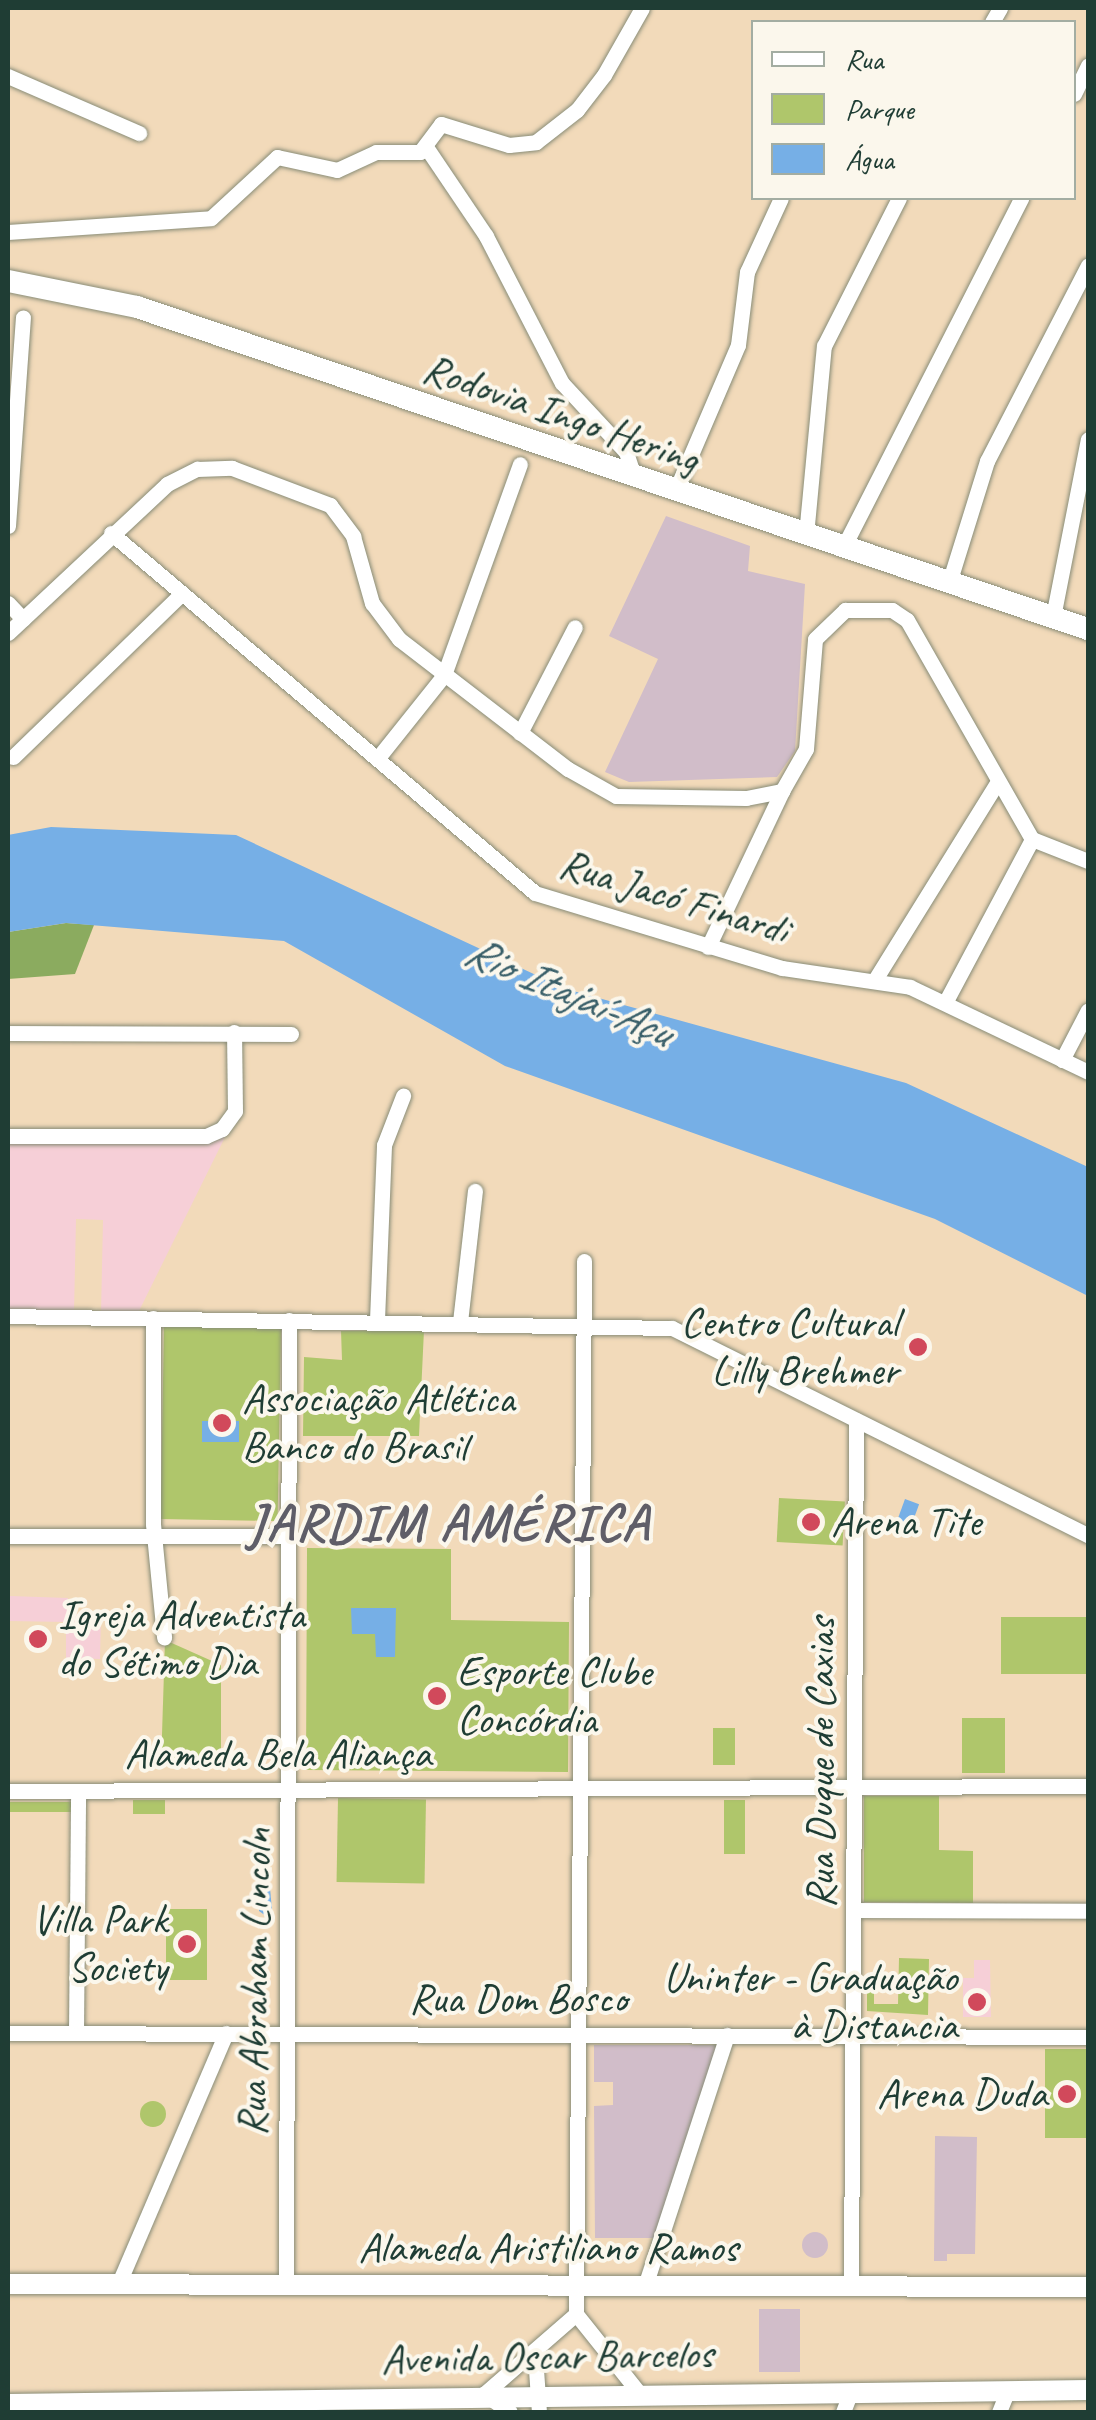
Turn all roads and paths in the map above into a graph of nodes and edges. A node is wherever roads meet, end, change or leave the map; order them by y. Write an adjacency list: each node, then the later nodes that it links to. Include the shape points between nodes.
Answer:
1 (642, 8): 6 (street, via 604,75 548,136 509,145 450,123 441,124)
2 (1088, 64): 4 (street)
3 (8, 76): 5 (street)
4 (1076, 90)
5 (139, 133)
6 (426, 147): 10 (street, via 412,154 376,152 327,171 277,157 211,218); 16 (street, via 486,236 562,383 626,452)
7 (781, 200): 17 (street, via 747,272 738,345)
8 (898, 200): 20 (street, via 824,346)
9 (1020, 200): 21 (street)
10 (8, 232)
11 (1088, 265): 22 (street, via 988,462)
12 (8, 281): 16 (highway, Rodovia Ingo Hering, via 136,308)
13 (23, 318): 18 (street)
14 (1088, 439): 25 (street)
15 (520, 464): 30 (street)
16 (635, 479): 17 (highway, Rodovia Ingo Hering)
17 (675, 492): 20 (highway, Rodovia Ingo Hering)
18 (8, 526)
19 (111, 532): 23 (street, Rua Jacó Finardi); 26 (street); 30 (street, via 158,490 197,469 232,468 296,488 340,513 372,603 400,639)
20 (806, 535): 21 (highway, Rodovia Ingo Hering)
21 (843, 548): 22 (highway, Rodovia Ingo Hering)
22 (949, 583): 25 (highway, Rodovia Ingo Hering)
23 (181, 594): 32 (street); 33 (street, Rua Jacó Finardi)
24 (8, 603): 26 (street)
25 (1052, 617): 28 (highway, Rodovia Ingo Hering)
26 (23, 619): 29 (street)
27 (576, 628): 31 (street)
28 (1088, 628)
29 (8, 633)
30 (444, 676): 31 (street); 33 (street)
31 (520, 733): 35 (street, via 616,796 746,798)
32 (13, 756)
33 (376, 759): 38 (street, Rua Jacó Finardi, via 535,893)
34 (997, 784): 35 (street, via 907,620 869,606 833,617 815,639 806,748); 36 (street); 39 (street)
35 (782, 791): 38 (street)
36 (1032, 838): 37 (street); 40 (street)
37 (1088, 861)
38 (708, 946): 39 (street, Rua Jacó Finardi, via 802,972)
39 (876, 978): 40 (street, Rua Jacó Finardi)
40 (946, 1002): 45 (street, Rua Jacó Finardi)
41 (1088, 1010): 45 (street)
42 (234, 1032): 43 (street); 44 (street); 48 (street, via 235,1111 222,1129 206,1136)
43 (8, 1033)
44 (290, 1034)
45 (1062, 1060): 46 (street, Rua Jacó Finardi)
46 (1088, 1072)
47 (403, 1096): 54 (street, via 384,1145)
48 (8, 1136)
49 (475, 1191): 55 (street)
50 (584, 1261): 56 (street)
51 (8, 1316): 52 (street)
52 (153, 1318): 53 (street); 60 (street)
53 (289, 1320): 54 (street); 61 (street, Rua Abraham Lincoln)
54 (377, 1320): 55 (street)
55 (460, 1322): 56 (street)
56 (582, 1322): 57 (street, via 656,1325 686,1334); 65 (street)
57 (856, 1420): 58 (street); 63 (street, Rua Duque de Caxias)
58 (1088, 1534)
59 (8, 1536): 60 (street)
60 (157, 1536): 61 (street); 62 (street)
61 (290, 1536): 66 (street, Rua Abraham Lincoln)
62 (164, 1637)
63 (856, 1786): 64 (street, Alameda Bela Aliança); 65 (street, Alameda Bela Aliança); 69 (street, Rua Duque de Caxias)
64 (1088, 1786)
65 (579, 1788): 66 (street, Alameda Bela Aliança); 75 (street)
66 (292, 1789): 68 (street, Alameda Bela Aliança); 74 (street, Rua Abraham Lincoln)
67 (8, 1791): 68 (street, Alameda Bela Aliança)
68 (78, 1791): 72 (street)
69 (856, 1910): 70 (street); 77 (street, Rua Duque de Caxias)
70 (1088, 1911)
71 (8, 2032): 72 (street, Rua Dom Bosco)
72 (76, 2033): 73 (street, Rua Dom Bosco)
73 (226, 2033): 74 (street, Rua Dom Bosco); 80 (street)
74 (291, 2034): 75 (street, Rua Dom Bosco); 81 (street, Rua Abraham Lincoln)
75 (578, 2034): 76 (street, Rua Dom Bosco); 82 (street)
76 (727, 2035): 77 (street, Rua Dom Bosco); 83 (street)
77 (855, 2036): 78 (street, Rua Dom Bosco); 84 (street, Rua Duque de Caxias)
78 (1088, 2036)
79 (8, 2284): 80 (main road, Alameda Aristiliano Ramos)
80 (118, 2284): 81 (main road, Alameda Aristiliano Ramos)
81 (286, 2285): 82 (main road, Alameda Aristiliano Ramos)
82 (576, 2286): 83 (main road, Alameda Aristiliano Ramos); 86 (street)
83 (646, 2286): 84 (main road, Alameda Aristiliano Ramos)
84 (851, 2286): 85 (main road, Alameda Aristiliano Ramos)
85 (1088, 2286)
86 (576, 2314): 87 (street); 91 (street)
87 (534, 2355): 92 (street); 93 (street)
88 (1008, 2390): 89 (main road, Avenida Oscar Barcelos); 90 (main road, Avenida Oscar Barcelos); 100 (street)
89 (1088, 2390)
90 (851, 2391): 91 (main road, Avenida Oscar Barcelos); 99 (street)
91 (639, 2393): 93 (main road, Avenida Oscar Barcelos)
92 (484, 2394): 93 (main road, Avenida Oscar Barcelos); 95 (main road, Avenida Oscar Barcelos); 98 (street)
93 (539, 2403)
94 (8, 2404): 97 (main road, Avenida Oscar Barcelos)
95 (406, 2404): 96 (main road, Avenida Oscar Barcelos)
96 (256, 2407): 97 (main road, Avenida Oscar Barcelos)
97 (67, 2408)
98 (510, 2412)
99 (844, 2412)
100 (999, 2412)

